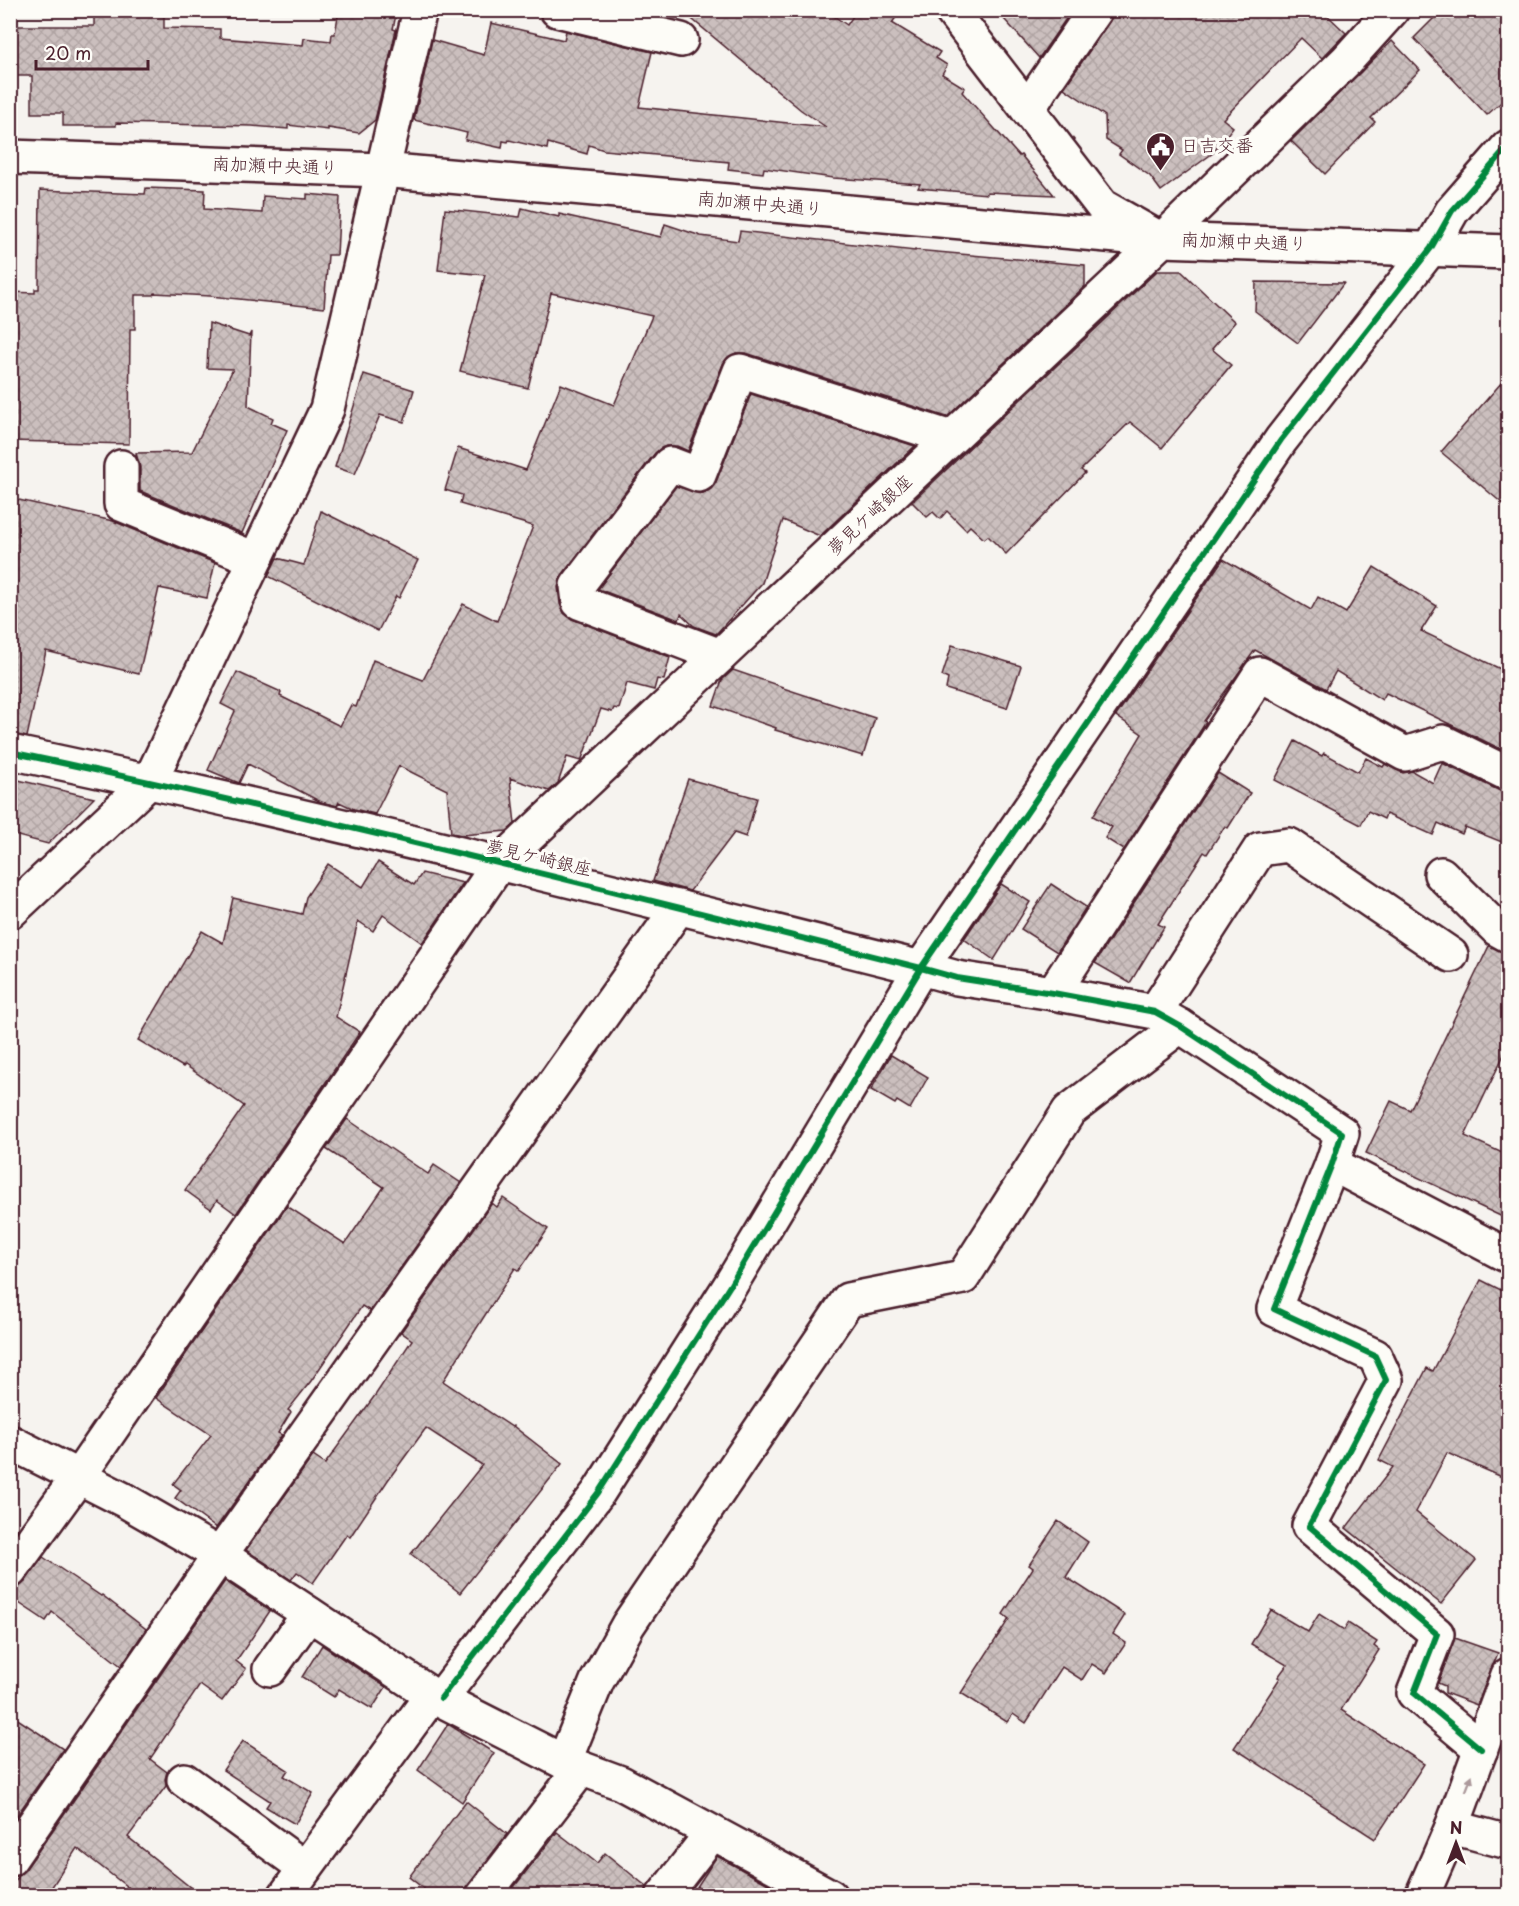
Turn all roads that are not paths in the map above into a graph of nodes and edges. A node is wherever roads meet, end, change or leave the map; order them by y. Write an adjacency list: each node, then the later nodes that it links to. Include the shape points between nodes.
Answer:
1 (420, 10): 10 (street)
2 (557, 10): 6 (street)
3 (951, 10): 7 (street)
4 (1095, 10): 7 (street)
5 (1392, 10): 11 (street, 夢見ケ崎銀座, via 1347,60)
6 (681, 40)
7 (1028, 110): 11 (street, via 1102,206)
8 (1509, 147): 12 (street, via 1452,211)
9 (10, 157): 10 (street, 南加瀬中央通り)
10 (382, 170): 11 (street, 南加瀬中央通り); 16 (street, via 327,409)
11 (1162, 240): 12 (street, 南加瀬中央通り); 14 (street, 夢見ケ崎銀座)
12 (1431, 248): 13 (street, 南加瀬中央通り); 27 (street, via 1281,440)
13 (1509, 252)
14 (951, 438): 17 (street, 夢見ケ崎銀座); 17 (street, via 740,371 699,475 670,464 577,586 579,602)
15 (121, 467): 16 (street, via 121,504)
16 (255, 559): 20 (street)
17 (720, 656): 21 (street, 夢見ケ崎銀座)
18 (10, 752): 20 (street, 夢見ケ崎銀座)
19 (1509, 774): 28 (street, via 1443,742 1405,754 1260,674)
20 (150, 781): 21 (street, 夢見ケ崎銀座); 24 (street)
21 (499, 864): 23 (street, 夢見ケ崎銀座); 33 (street, 夢見ケ崎銀座)
22 (1442, 874): 25 (street, via 1497,929)
23 (679, 907): 27 (street, 夢見ケ崎銀座); 34 (street)
24 (10, 912)
25 (1509, 935)
26 (1451, 955): 29 (street, via 1289,845 1260,849)
27 (921, 968): 28 (street, 夢見ケ崎銀座, via 957,978); 39 (street, via 731,1284 598,1493)
28 (1053, 993): 29 (street, 夢見ケ崎銀座)
29 (1168, 1019): 30 (street, via 1342,1133); 41 (street, via 1069,1111 963,1277 848,1300 628,1625 597,1681)
30 (1332, 1164): 31 (street); 40 (street, via 1274,1309 1375,1356 1386,1380 1309,1527 1437,1634 1414,1693)
31 (1509, 1256)
32 (10, 1442): 33 (street)
33 (79, 1476): 34 (street); 35 (street, 夢見ケ崎銀座)
34 (219, 1555): 36 (street); 46 (street)
35 (10, 1571)
36 (309, 1614): 37 (street); 39 (street)
37 (270, 1670)
38 (1509, 1675): 40 (street)
39 (437, 1696): 41 (street); 47 (street)
40 (1481, 1749): 43 (street, one-way to 40)
41 (573, 1766): 44 (street, via 621,1783); 49 (street)
42 (184, 1780): 47 (street)
43 (1452, 1827): 45 (street); 52 (street)
44 (712, 1833): 50 (street); 51 (street)
45 (1509, 1842)
46 (10, 1859)
47 (305, 1868): 48 (street)
48 (285, 1896)
49 (483, 1896)
50 (663, 1896)
51 (830, 1896)
52 (1422, 1896)

